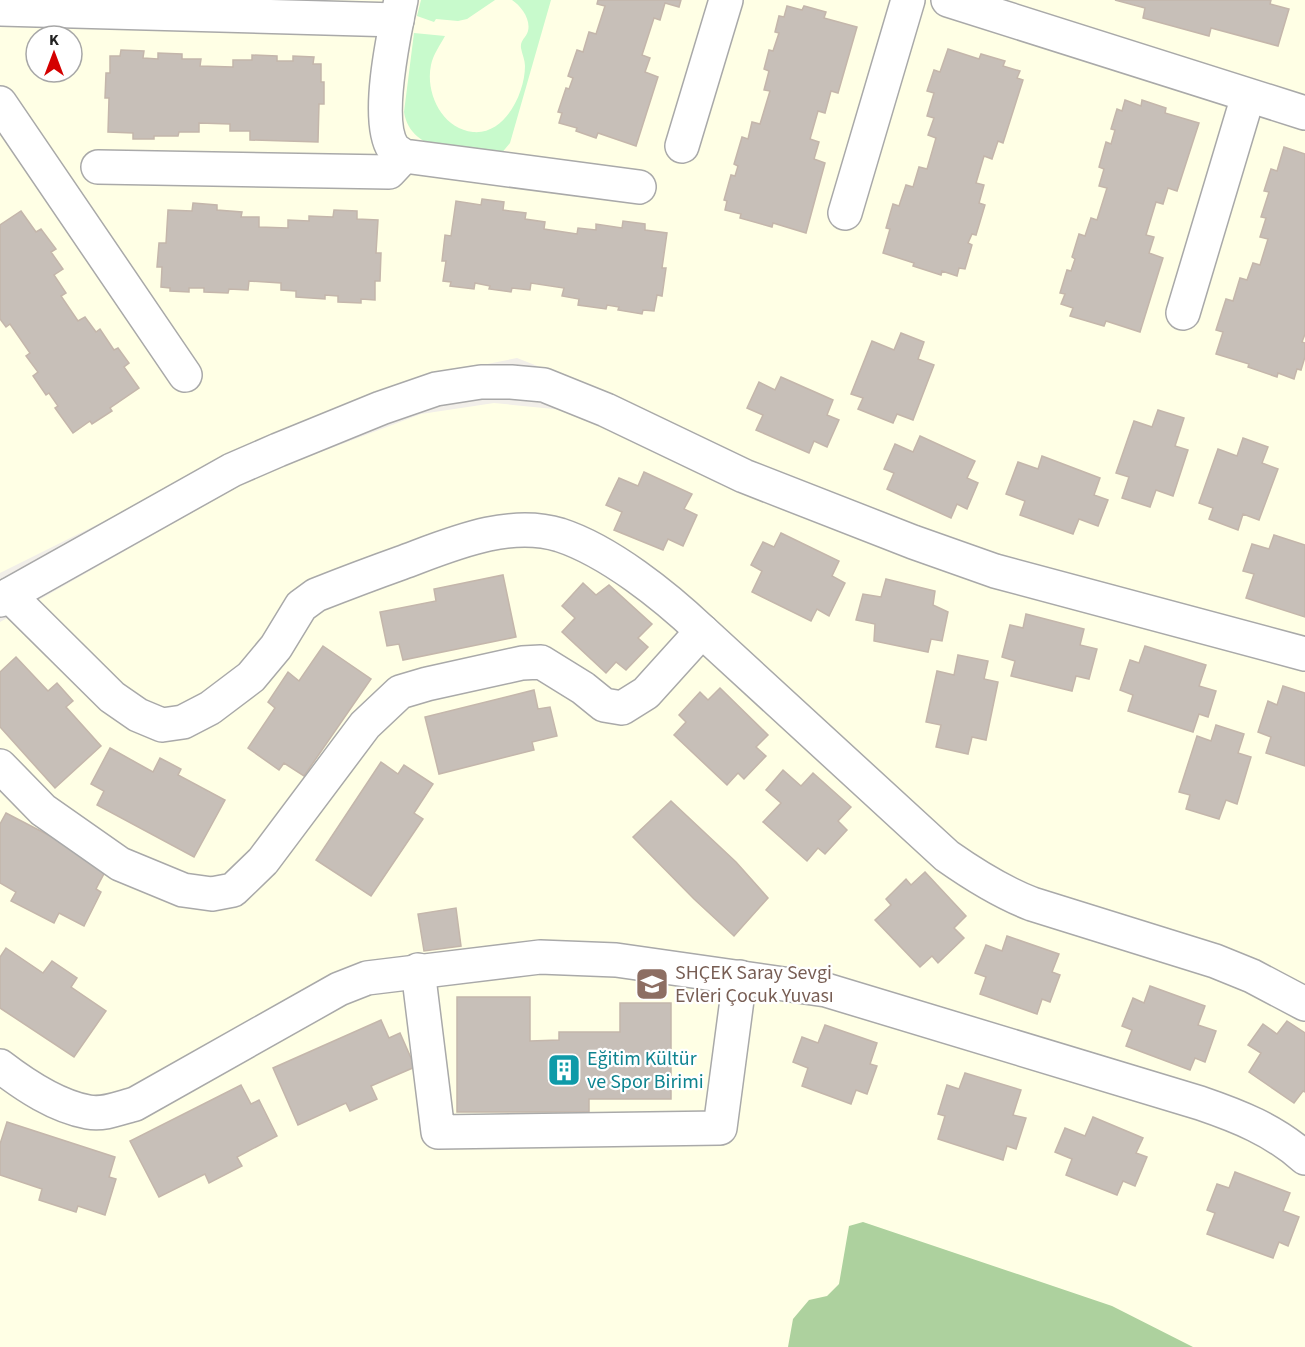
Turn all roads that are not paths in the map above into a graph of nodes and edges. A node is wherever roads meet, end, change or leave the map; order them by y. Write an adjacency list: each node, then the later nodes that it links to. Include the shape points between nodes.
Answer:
1 (726, 0): 10 (lane)
2 (908, 0): 14 (lane)
3 (966, 3): 7 (lane)
4 (80, 5): 5 (lane); 6 (lane)
5 (0, 9)
6 (399, 10): 11 (lane, via 385,105 387,130 394,148)
7 (1248, 96): 9 (lane); 15 (lane)
8 (0, 104): 16 (lane)
9 (1305, 113)
10 (682, 146)
11 (404, 156): 12 (lane, via 389,172); 13 (lane)
12 (98, 166)
13 (639, 187)
14 (845, 213)
15 (1182, 313)
16 (185, 375)
17 (5, 597): 18 (lane, via 112,697 138,715 162,725 183,722 210,708 251,677 301,606 316,595 489,533 524,531 558,535 585,545 670,601); 19 (lane, via 232,470 278,450 435,389 511,382 544,385 744,476 995,571)
18 (702, 631): 20 (lane, via 646,693 622,708 604,705 541,662 400,692 365,725 263,861 233,890 212,894 183,890 120,864 43,810); 23 (lane, via 946,856 978,877 1032,904 1215,961)
19 (1305, 654)
20 (0, 766)
21 (418, 970): 22 (lane, via 540,957 616,960); 22 (lane, via 438,1132 720,1128); 24 (lane, via 367,978 339,989 135,1104 110,1111 89,1112 56,1101 23,1084)
22 (740, 977): 25 (lane, via 826,990 1200,1103 1275,1134)
23 (1305, 1004)
24 (0, 1066)
25 (1305, 1158)

